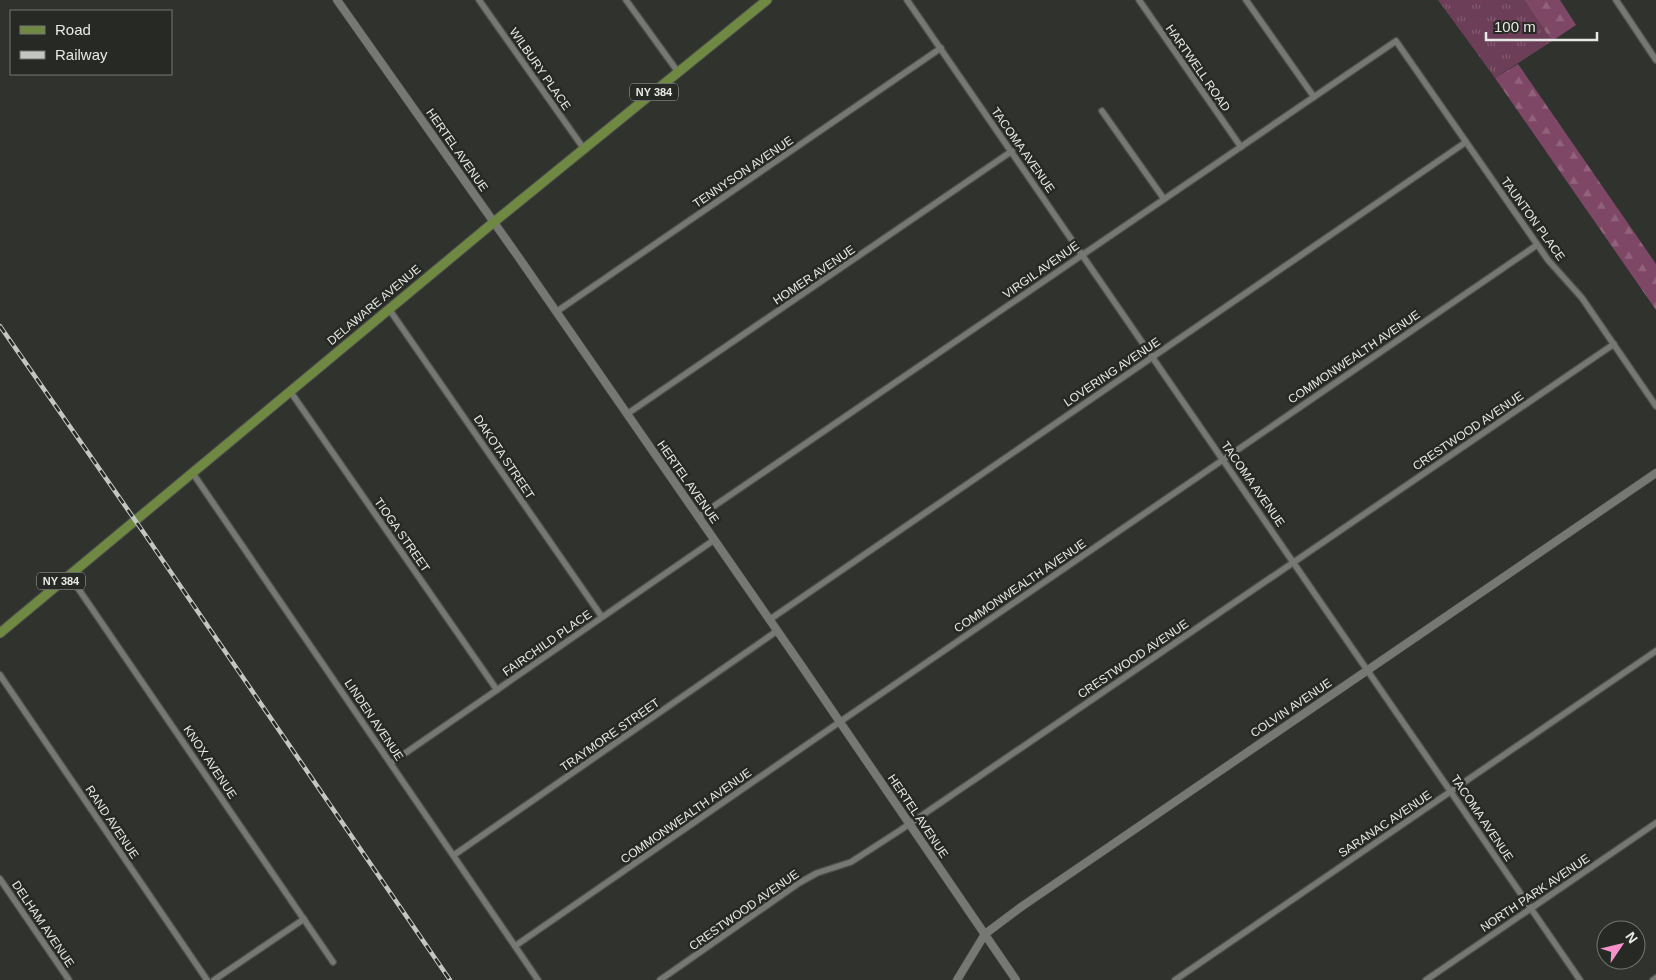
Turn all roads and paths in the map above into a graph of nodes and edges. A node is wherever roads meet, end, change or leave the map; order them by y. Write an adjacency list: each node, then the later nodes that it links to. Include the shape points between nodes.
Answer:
1 (337, 0): 20 (street, HERTEL AVENUE)
2 (479, 0): 17 (street, WILBURY PLACE)
3 (626, 0): 12 (street)
4 (767, 0): 12 (main road, DELAWARE AVENUE / NY 384)
5 (907, 0): 10 (street, TACOMA AVENUE)
6 (1139, 0): 16 (street, HARTWELL ROAD)
7 (1246, 0): 13 (street)
8 (1616, 0): 11 (street)
9 (1396, 41): 13 (street, VIRGIL AVENUE); 15 (street, TAUNTON PLACE)
10 (941, 48): 18 (street, TACOMA AVENUE); 24 (street, TENNYSON AVENUE)
11 (1656, 60)
12 (678, 72): 17 (main road, DELAWARE AVENUE / NY 384)
13 (1314, 97): 16 (street, VIRGIL AVENUE)
14 (1102, 111): 19 (street)
15 (1466, 142): 21 (street, TAUNTON PLACE); 26 (street, LOVERING AVENUE)
16 (1240, 147): 19 (street, VIRGIL AVENUE)
17 (584, 148): 20 (main road, DELAWARE AVENUE / NY 384)
18 (1012, 151): 22 (street, TACOMA AVENUE); 29 (street, HOMER AVENUE)
19 (1164, 199): 22 (street, VIRGIL AVENUE)
20 (494, 222): 23 (main road, DELAWARE AVENUE / NY 384); 24 (street, HERTEL AVENUE)
21 (1537, 245): 25 (street, TAUNTON PLACE, via 1582,298); 30 (street, COMMONWEALTH AVENUE)
22 (1082, 254): 26 (street, TACOMA AVENUE); 33 (street, VIRGIL AVENUE)
23 (389, 309): 27 (main road, DELAWARE AVENUE / NY 384); 37 (street, DAKOTA STREET)
24 (556, 312): 29 (street, HERTEL AVENUE)
25 (1614, 344): 28 (street, TAUNTON PLACE); 35 (street, CRESTWOOD AVENUE)
26 (1152, 357): 30 (street, TACOMA AVENUE); 38 (street, LOVERING AVENUE)
27 (290, 391): 31 (main road, DELAWARE AVENUE / NY 384); 44 (street, TIOGA STREET)
28 (1656, 406)
29 (627, 414): 33 (street, HERTEL AVENUE)
30 (1223, 459): 35 (street, TACOMA AVENUE); 45 (street, COMMONWEALTH AVENUE)
31 (192, 472): 36 (main road, DELAWARE AVENUE / NY 384); 46 (street, LINDEN AVENUE)
32 (1656, 473): 42 (street, COLVIN AVENUE)
33 (698, 517): 34 (street, HERTEL AVENUE)
34 (714, 540): 37 (street, FAIRCHILD PLACE); 38 (street, HERTEL AVENUE)
35 (1294, 562): 42 (street, TACOMA AVENUE); 49 (street, CRESTWOOD AVENUE)
36 (70, 575): 40 (main road, DELAWARE AVENUE / NY 384); 53 (street, KNOX AVENUE)
37 (602, 618): 44 (street, FAIRCHILD PLACE)
38 (769, 620): 39 (street, HERTEL AVENUE)
39 (777, 631): 45 (street, HERTEL AVENUE); 50 (street, TRAYMORE STREET)
40 (0, 633)
41 (1656, 651): 47 (street, SARANAC AVENUE)
42 (1368, 670): 47 (street, TACOMA AVENUE); 54 (street, COLVIN AVENUE)
43 (0, 675): 59 (street, RAND AVENUE)
44 (497, 690): 46 (street, FAIRCHILD PLACE)
45 (840, 722): 49 (street, HERTEL AVENUE); 55 (street, COMMONWEALTH AVENUE)
46 (391, 763): 50 (street, LINDEN AVENUE)
47 (1451, 791): 52 (street, TACOMA AVENUE); 65 (street, SARANAC AVENUE)
48 (1656, 823): 52 (street, NORTH PARK AVENUE)
49 (910, 824): 54 (street, HERTEL AVENUE); 62 (street, CRESTWOOD AVENUE, via 851,862 809,877)
50 (454, 855): 55 (street, LINDEN AVENUE)
51 (0, 879): 58 (street, DELHAM AVENUE)
52 (1531, 908): 66 (street, NORTH PARK AVENUE); 67 (street, TACOMA AVENUE)
53 (304, 919): 56 (street, KNOX AVENUE); 60 (street)
54 (985, 934): 63 (street, COLVIN AVENUE); 64 (street, HERTEL AVENUE)
55 (515, 946): 61 (street, LINDEN AVENUE)
56 (333, 962)
57 (1656, 978): 68 (street)
58 (69, 980)
59 (207, 980)
60 (214, 980)
61 (538, 980)
62 (660, 980)
63 (957, 980)
64 (1016, 980)
65 (1175, 980)
66 (1426, 980)
67 (1580, 980)
68 (1653, 980)

